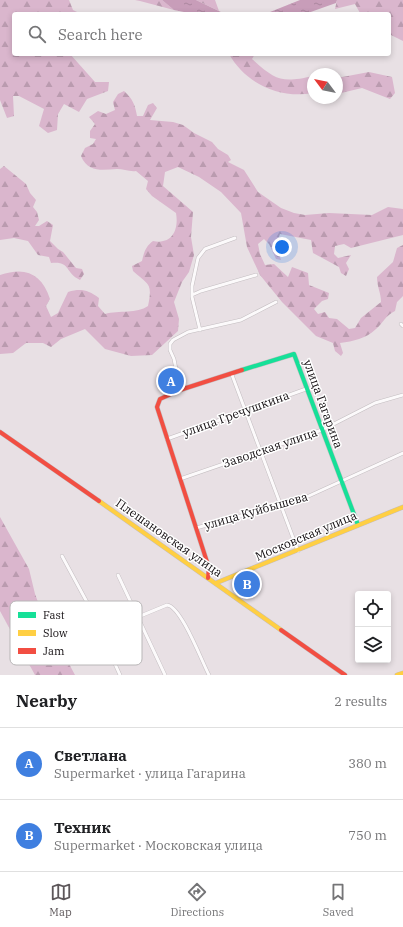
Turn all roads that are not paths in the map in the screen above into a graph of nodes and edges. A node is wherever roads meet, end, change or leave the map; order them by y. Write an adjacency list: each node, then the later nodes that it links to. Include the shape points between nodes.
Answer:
1 (235, 238): 3 (street, via 202,252 195,271)
2 (256, 275): 3 (street)
3 (192, 296): 5 (street)
4 (276, 302): 5 (street, via 241,320)
5 (200, 330): 8 (street, via 188,332 170,344)
6 (232, 375): 7 (street, улица Гагарина, via 294,354); 8 (street, улица Гагарина); 10 (street)
7 (306, 389): 10 (street, улица Гречушкина); 11 (street, улица Гагарина)
8 (180, 390): 13 (street, улица Гагарина, via 160,400 157,407)
9 (403, 395): 11 (street, Заводская улица, via 375,403)
10 (246, 411): 13 (street, улица Гречушкина); 14 (street)
11 (322, 430): 14 (street, Заводская улица); 17 (street, улица Гагарина)
12 (0, 432): 25 (street, Плешановская улица)
13 (167, 439): 16 (street)
14 (261, 451): 16 (street, Заводская улица); 18 (street)
15 (403, 453): 17 (street, улица Куйбышева)
16 (180, 479): 21 (street)
17 (341, 482): 18 (street, улица Куйбышева); 20 (street, улица Гагарина)
18 (280, 506): 21 (street, улица Куйбышева); 22 (street)
19 (403, 507): 20 (street, Московская улица)
20 (358, 524): 22 (street, Московская улица)
21 (196, 528): 25 (street, via 209,568)
22 (298, 551): 26 (street, Московская улица)
23 (62, 556): 27 (street)
24 (118, 575): 28 (street)
25 (208, 578): 26 (street, Плешановская улица)
26 (216, 584): 36 (street, Плешановская улица)
27 (86, 601)
28 (130, 601)
29 (142, 615): 35 (street, via 167,605 174,608)
30 (142, 626): 34 (street)
31 (115, 665): 33 (street)
32 (403, 672): 37 (street)
33 (120, 675)
34 (165, 675)
35 (209, 675)
36 (346, 675)
37 (397, 675)

